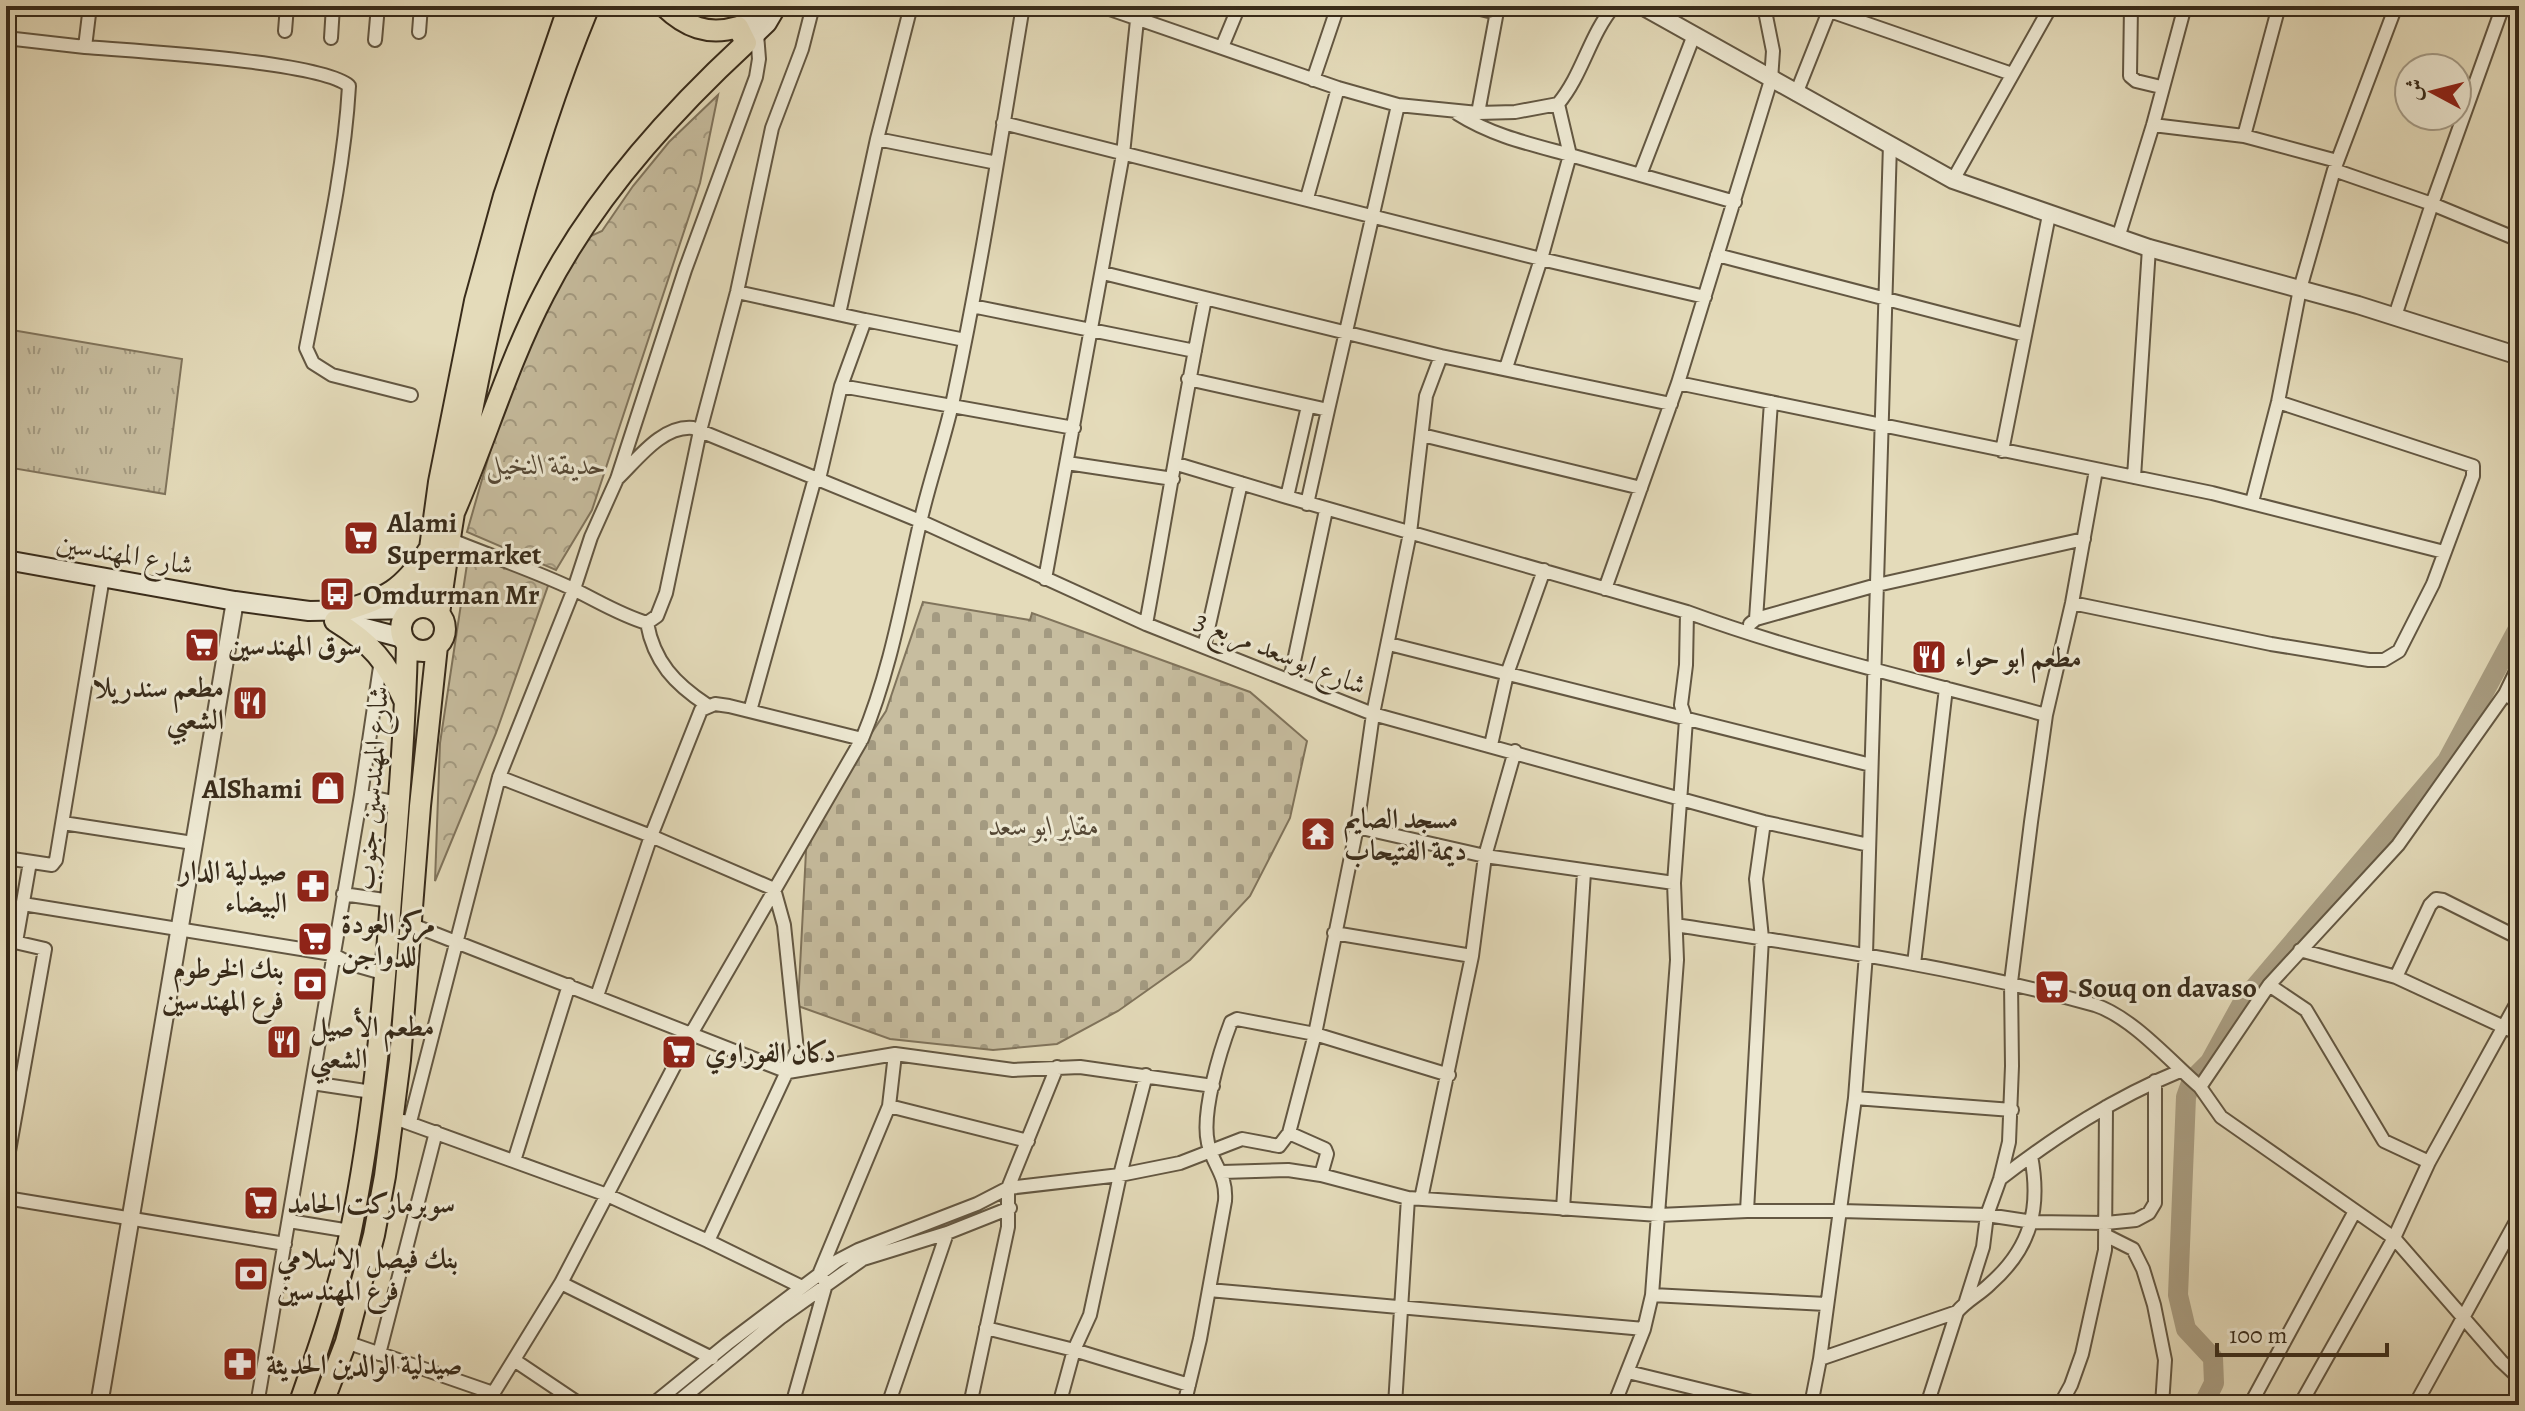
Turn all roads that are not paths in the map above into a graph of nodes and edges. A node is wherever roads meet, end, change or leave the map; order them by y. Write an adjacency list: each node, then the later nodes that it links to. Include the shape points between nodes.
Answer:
1 (90, 6): 38 (street)
2 (287, 6): 31 (street)
3 (333, 6): 36 (street)
4 (378, 6): 37 (street)
5 (421, 6): 32 (street)
6 (569, 6): 122 (highway, via 504,196 475,301)
7 (589, 6): 117 (highway, via 538,148 498,290)
8 (664, 6): 33 (highway, via 680,21 702,29)
9 (764, 6): 33 (main road)
10 (777, 6): 33 (main road)
11 (813, 6): 73 (street, via 772,128)
12 (911, 6): 53 (street)
13 (1023, 6): 50 (street)
14 (1101, 6): 30 (street)
15 (1138, 6): 30 (street)
16 (1239, 6): 39 (street)
17 (1338, 6): 41 (street)
18 (1468, 6): 29 (street)
19 (1614, 6): 46 (street)
20 (1764, 6): 42 (street, via 1773,51)
21 (2051, 6): 40 (street)
22 (2131, 6): 43 (street, via 2130,76)
23 (2185, 6): 43 (street)
24 (2279, 6): 52 (street)
25 (2396, 6): 58 (street)
26 (2503, 6): 63 (street)
27 (1646, 7): 34 (street)
28 (1830, 8): 40 (street); 45 (street)
29 (1498, 9): 49 (street)
30 (1135, 19): 39 (street); 55 (street)
31 (285, 31)
32 (419, 32)
33 (747, 35): 109 (street, via 759,59 756,77 685,270); 117 (highway, via 637,158 558,267 518,349)
34 (1694, 35): 42 (street); 59 (street)
35 (6, 38): 38 (street)
36 (331, 38)
37 (375, 40)
38 (85, 47): 92 (street, via 245,62 325,75 349,86 335,206 306,348 313,363 332,375)
39 (1222, 47): 41 (street)
40 (2012, 74): 60 (street)
41 (1313, 80): 44 (street)
42 (1771, 80): 45 (street); 62 (street)
43 (2161, 87): 51 (street)
44 (1338, 88): 47 (street); 61 (street)
45 (1796, 94): 54 (street)
46 (1558, 104): 49 (street); 56 (street)
47 (1398, 105): 48 (street); 65 (street)
48 (1456, 112): 49 (street); 56 (street, via 1503,137)
49 (1478, 113)
50 (1003, 123): 55 (street); 57 (street)
51 (2153, 125): 52 (street); 66 (street)
52 (2244, 136): 58 (street)
53 (877, 139): 57 (street); 78 (street)
54 (1890, 144): 60 (street); 75 (street)
55 (1123, 154): 61 (street); 71 (street)
56 (1570, 155): 59 (street); 70 (street)
57 (997, 163): 77 (street)
58 (2336, 165): 63 (street); 72 (street)
59 (1640, 175): 62 (street)
60 (1953, 180): 64 (street)
61 (1307, 198): 65 (street)
62 (1735, 202): 69 (street)
63 (2432, 204): 67 (street); 79 (street)
64 (2049, 215): 66 (street); 83 (street)
65 (1373, 217): 70 (street); 82 (street)
66 (2118, 238): 68 (street)
67 (2519, 240)
68 (2149, 248): 72 (street); 107 (street)
69 (1717, 255): 74 (street); 75 (street)
70 (1541, 259): 74 (street); 88 (street)
71 (1103, 273): 76 (street); 81 (street)
72 (2300, 289): 79 (street); 94 (street)
73 (737, 292): 78 (street); 101 (street)
74 (1705, 297): 90 (street)
75 (1885, 298): 83 (street); 99 (street)
76 (1205, 299): 82 (street); 85 (street)
77 (972, 306): 81 (street); 84 (street)
78 (839, 314): 80 (street)
79 (2395, 316): 87 (street)
80 (865, 320): 84 (street); 91 (street)
81 (1093, 331): 85 (street); 100 (street)
82 (1345, 334): 86 (street); 98 (street)
83 (2025, 335): 103 (street)
84 (965, 340): 96 (street)
85 (1195, 351): 89 (street)
86 (1441, 356): 88 (street); 102 (street, via 1426,396)
87 (2519, 356)
88 (1506, 368): 95 (street)
89 (1188, 379): 97 (street); 105 (street)
90 (1678, 383): 93 (street); 95 (street)
91 (841, 386): 96 (street); 108 (street)
92 (411, 395)
93 (1771, 402): 99 (street); 136 (street)
94 (2278, 402): 114 (street); 123 (street, via 2472,464 2473,476)
95 (1671, 404): 112 (street)
96 (952, 405): 100 (street); 118 (street)
97 (1308, 406): 98 (street); 113 (street)
98 (1328, 410): 115 (street)
99 (1881, 427): 103 (street); 128 (street)
100 (1074, 428): 104 (street)
101 (700, 431): 108 (street, شارع ابوسعد مربع 3); 109 (street, via 684,427 671,432); 137 (street, via 666,593 657,616)
102 (1422, 435): 112 (street); 119 (street)
103 (2002, 451): 106 (street)
104 (1067, 463): 110 (street); 127 (street)
105 (1177, 464): 110 (street); 111 (street)
106 (2096, 470): 107 (street); 121 (street)
107 (2134, 477): 114 (street)
108 (817, 478): 118 (street, شارع ابوسعد مربع 3); 154 (street)
109 (617, 479): 129 (street)
110 (1173, 479): 138 (street)
111 (1241, 483): 113 (street); 143 (street)
112 (1641, 488): 130 (street)
113 (1287, 497): 115 (street)
114 (2252, 502): 123 (street)
115 (1307, 504): 116 (street)
116 (1326, 510): 119 (street); 148 (street)
117 (453, 515): 120 (highway)
118 (920, 521): 127 (street, شارع ابوسعد مربع 3); 158 (street, via 882,688)
119 (1410, 533): 125 (street); 141 (street)
120 (449, 539): 129 (street); 133 (highway)
121 (2084, 539): 128 (street); 132 (street)
122 (430, 548): 133 (highway); 135 (highway, via 394,592)
123 (2444, 552): 132 (street, via 2399,651 2384,660 2271,644)
124 (6, 560): 126 (main road, شارع المهندسين)
125 (1544, 570): 130 (street); 147 (street)
126 (103, 577): 131 (main road, شارع المهندسين); 167 (street)
127 (1045, 579): 138 (street, شارع ابوسعد مربع 3)
128 (1877, 585): 136 (street); 146 (street)
129 (574, 589): 137 (street); 162 (street)
130 (1605, 589): 134 (street)
131 (235, 601): 135 (main road, شارع المهندسين); 170 (street)
132 (2072, 603): 156 (street)
133 (425, 610): 135 (main road); 140 (highway, via 402,621); 142 (highway, via 443,620 444,634)
134 (1687, 612): 139 (street); 157 (street, via 1681,705)
135 (339, 616): 140 (main road); 144 (highway)
136 (1756, 619): 139 (street)
137 (647, 623): 153 (street, via 651,643 669,675)
138 (1146, 624): 143 (street, شارع ابوسعد مربع 3)
139 (1741, 632): 146 (street)
140 (405, 641): 142 (highway, via 425,651); 151 (highway, شارع المهندسين جنوب)
141 (1389, 644): 147 (street); 155 (street)
142 (437, 646): 181 (highway, شارع المهندسين جنوب)
143 (1204, 647): 148 (street, شارع ابوسعد مربع 3)
144 (381, 657): 151 (highway); 163 (street)
145 (2519, 665): 150 (street)
146 (1874, 671): 149 (street); 161 (street)
147 (1507, 674): 157 (street); 159 (street)
148 (1290, 680): 155 (street, شارع ابوسعد مربع 3)
149 (1946, 688): 156 (street); 193 (street)
150 (2505, 694): 152 (street); 189 (street, via 2398,845)
151 (406, 703): 165 (highway, شارع المهندسين جنوب)
152 (2519, 703)
153 (707, 705): 154 (street); 169 (street, via 696,718)
154 (750, 711): 158 (street)
155 (1373, 714): 159 (street, شارع ابوسعد مربع 3); 168 (street)
156 (2046, 715): 196 (street)
157 (1686, 720): 161 (street); 164 (street)
158 (862, 739): 177 (street)
159 (1491, 745): 160 (street, شارع ابوسعد مربع 3)
160 (1515, 751): 164 (street, شارع ابوسعد مربع 3); 172 (street)
161 (1871, 765): 171 (street)
162 (499, 777): 169 (street); 188 (street)
163 (361, 795): 165 (street); 178 (street)
164 (1681, 800): 166 (street, شارع ابوسعد مربع 3); 176 (street)
165 (398, 803): 179 (highway, شارع المهندسين جنوب)
166 (1764, 822): 171 (street, شارع ابوسعد مربع 3); 185 (street, via 1756,879)
167 (63, 823): 170 (street); 174 (street, via 55,863)
168 (1357, 827): 172 (street); 184 (street)
169 (651, 836): 177 (street); 199 (street)
170 (193, 843): 183 (street)
171 (1869, 845): 191 (street)
172 (1485, 856): 175 (street); 192 (street)
173 (6, 858): 174 (street)
174 (30, 862): 180 (street)
175 (1584, 872): 176 (street); 240 (street)
176 (1674, 883): 182 (street)
177 (774, 889): 202 (street); 210 (street, via 784,925 796,1030 797,1050)
178 (343, 894): 179 (street); 190 (street)
179 (391, 901): 194 (highway, شارع المهندسين جنوب)
180 (23, 904): 183 (street); 187 (street)
181 (410, 924): 188 (street); 207 (highway, شارع المهندسين جنوب)
182 (1676, 925): 185 (street); 244 (street)
183 (178, 930): 190 (street); 247 (street)
184 (1334, 933): 192 (street); 203 (street)
185 (1762, 938): 191 (street); 241 (street)
186 (2519, 938): 195 (street, via 2436,899)
187 (11, 941): 230 (street, via 45,949)
188 (455, 942): 197 (street); 222 (street)
189 (2300, 950): 195 (street); 198 (street)
190 (332, 954): 194 (street); 214 (street)
191 (1866, 954): 193 (street); 218 (street)
192 (1472, 956): 212 (street)
193 (1914, 964): 196 (street)
194 (386, 974): 206 (highway, شارع المهندسين جنوب)
195 (2396, 977): 201 (street)
196 (2011, 982): 209 (street, via 2105,1008); 221 (street)
197 (569, 985): 199 (street); 228 (street)
198 (2269, 985): 216 (street); 229 (street, via 2306,1010 2384,1141)
199 (597, 996): 202 (street)
200 (2519, 999): 201 (street)
201 (2505, 1027): 204 (street); 229 (street)
202 (691, 1034): 210 (street); 236 (street)
203 (1315, 1034): 212 (street); 215 (street, via 1232,1020); 224 (street)
204 (2519, 1034)
205 (895, 1054): 208 (street, via 1013,1070); 210 (street); 219 (street)
206 (376, 1057): 207 (highway); 217 (highway, شارع المهندسين جنوب)
207 (400, 1060): 222 (highway, شارع المهندسين جنوب)
208 (1057, 1067): 211 (street); 225 (street)
209 (2180, 1071): 213 (street); 216 (street)
210 (788, 1072): 254 (street)
211 (1146, 1075): 215 (street); 232 (street)
212 (1449, 1075): 238 (street)
213 (2155, 1081): 220 (street); 250 (street, via 2155,1203 2149,1213)
214 (312, 1083): 217 (street); 248 (street)
215 (1213, 1086): 226 (street, via 1206,1125)
216 (2200, 1087): 243 (street, via 2221,1117)
217 (372, 1092): 251 (highway, شارع المهندسين جنوب)
218 (1855, 1098): 221 (street); 242 (street)
219 (889, 1106): 225 (street); 256 (street)
220 (2106, 1107): 227 (street); 250 (street)
221 (2012, 1110): 234 (street)
222 (401, 1121): 223 (street); 268 (highway, شارع المهندسين جنوب)
223 (436, 1132): 228 (street); 270 (street)
224 (1289, 1133): 226 (street, via 1279,1146 1242,1139); 233 (street, via 1325,1149)
225 (1028, 1141): 235 (street)
226 (1211, 1152): 231 (street); 232 (street)
227 (2031, 1156): 234 (street); 249 (street, via 2036,1188)
228 (514, 1161): 236 (street)
229 (2429, 1162): 253 (street)
230 (6, 1168)
231 (1222, 1172): 233 (street); 259 (street, via 1225,1201)
232 (1120, 1175): 235 (street); 269 (street, via 1090,1315)
233 (1321, 1175): 238 (street)
234 (2000, 1179): 245 (street)
235 (1008, 1188): 239 (street); 256 (street, via 858,1250)
236 (607, 1195): 254 (street); 257 (street)
237 (6, 1198): 247 (street)
238 (1414, 1198): 240 (street); 263 (street)
239 (1010, 1208): 252 (street); 266 (street)
240 (1563, 1209): 244 (street)
241 (1747, 1211): 242 (street); 244 (street)
242 (1841, 1211): 245 (street); 262 (street)
243 (2355, 1211): 253 (street); 297 (street)
244 (1659, 1215): 260 (street)
245 (1987, 1215): 249 (street); 261 (street)
246 (2519, 1216): 265 (street)
247 (129, 1218): 255 (street); 278 (street)
248 (289, 1221): 251 (street); 255 (street)
249 (2033, 1222): 250 (street); 261 (street, via 2010,1262)
250 (2107, 1230): 295 (street, via 2082,1354); 296 (street, via 2133,1249 2143,1269 2165,1360)
251 (350, 1231): 280 (highway, شارع المهندسين جنوب)
252 (947, 1233): 256 (street, via 863,1259); 286 (street)
253 (2394, 1238): 265 (street); 298 (street)
254 (708, 1241): 258 (street)
255 (285, 1244): 279 (street)
256 (823, 1278): 258 (street); 284 (street); 285 (street)
257 (561, 1283): 271 (street); 273 (street)
258 (802, 1287): 271 (street)
259 (1209, 1290): 263 (street); 276 (street)
260 (1652, 1295): 262 (street); 267 (street)
261 (1966, 1301): 264 (street)
262 (1826, 1304): 272 (street)
263 (1401, 1307): 267 (street); 290 (street)
264 (1957, 1312): 272 (street); 294 (street)
265 (2463, 1317): 275 (street); 299 (street)
266 (986, 1328): 269 (street); 287 (street)
267 (1644, 1329): 274 (street)
268 (346, 1342): 270 (street); 281 (highway, شارع المهندسين جنوب)
269 (1074, 1350): 276 (street); 288 (street)
270 (379, 1354): 277 (street)
271 (712, 1358): 283 (street)
272 (1820, 1359): 293 (street)
273 (514, 1360): 277 (street); 282 (street)
274 (1628, 1372): 291 (street); 292 (street)
275 (2519, 1378)
276 (1189, 1385): 289 (street)
277 (490, 1399)
278 (99, 1405)
279 (257, 1405)
280 (299, 1405)
281 (322, 1405)
282 (581, 1405)
283 (652, 1405)
284 (674, 1405)
285 (792, 1405)
286 (888, 1405)
287 (970, 1405)
288 (1059, 1405)
289 (1184, 1405)
290 (1395, 1405)
291 (1614, 1405)
292 (1764, 1405)
293 (1811, 1405)
294 (1927, 1405)
295 (2060, 1405)
296 (2162, 1405)
297 (2250, 1405)
298 (2300, 1405)
299 (2415, 1405)

